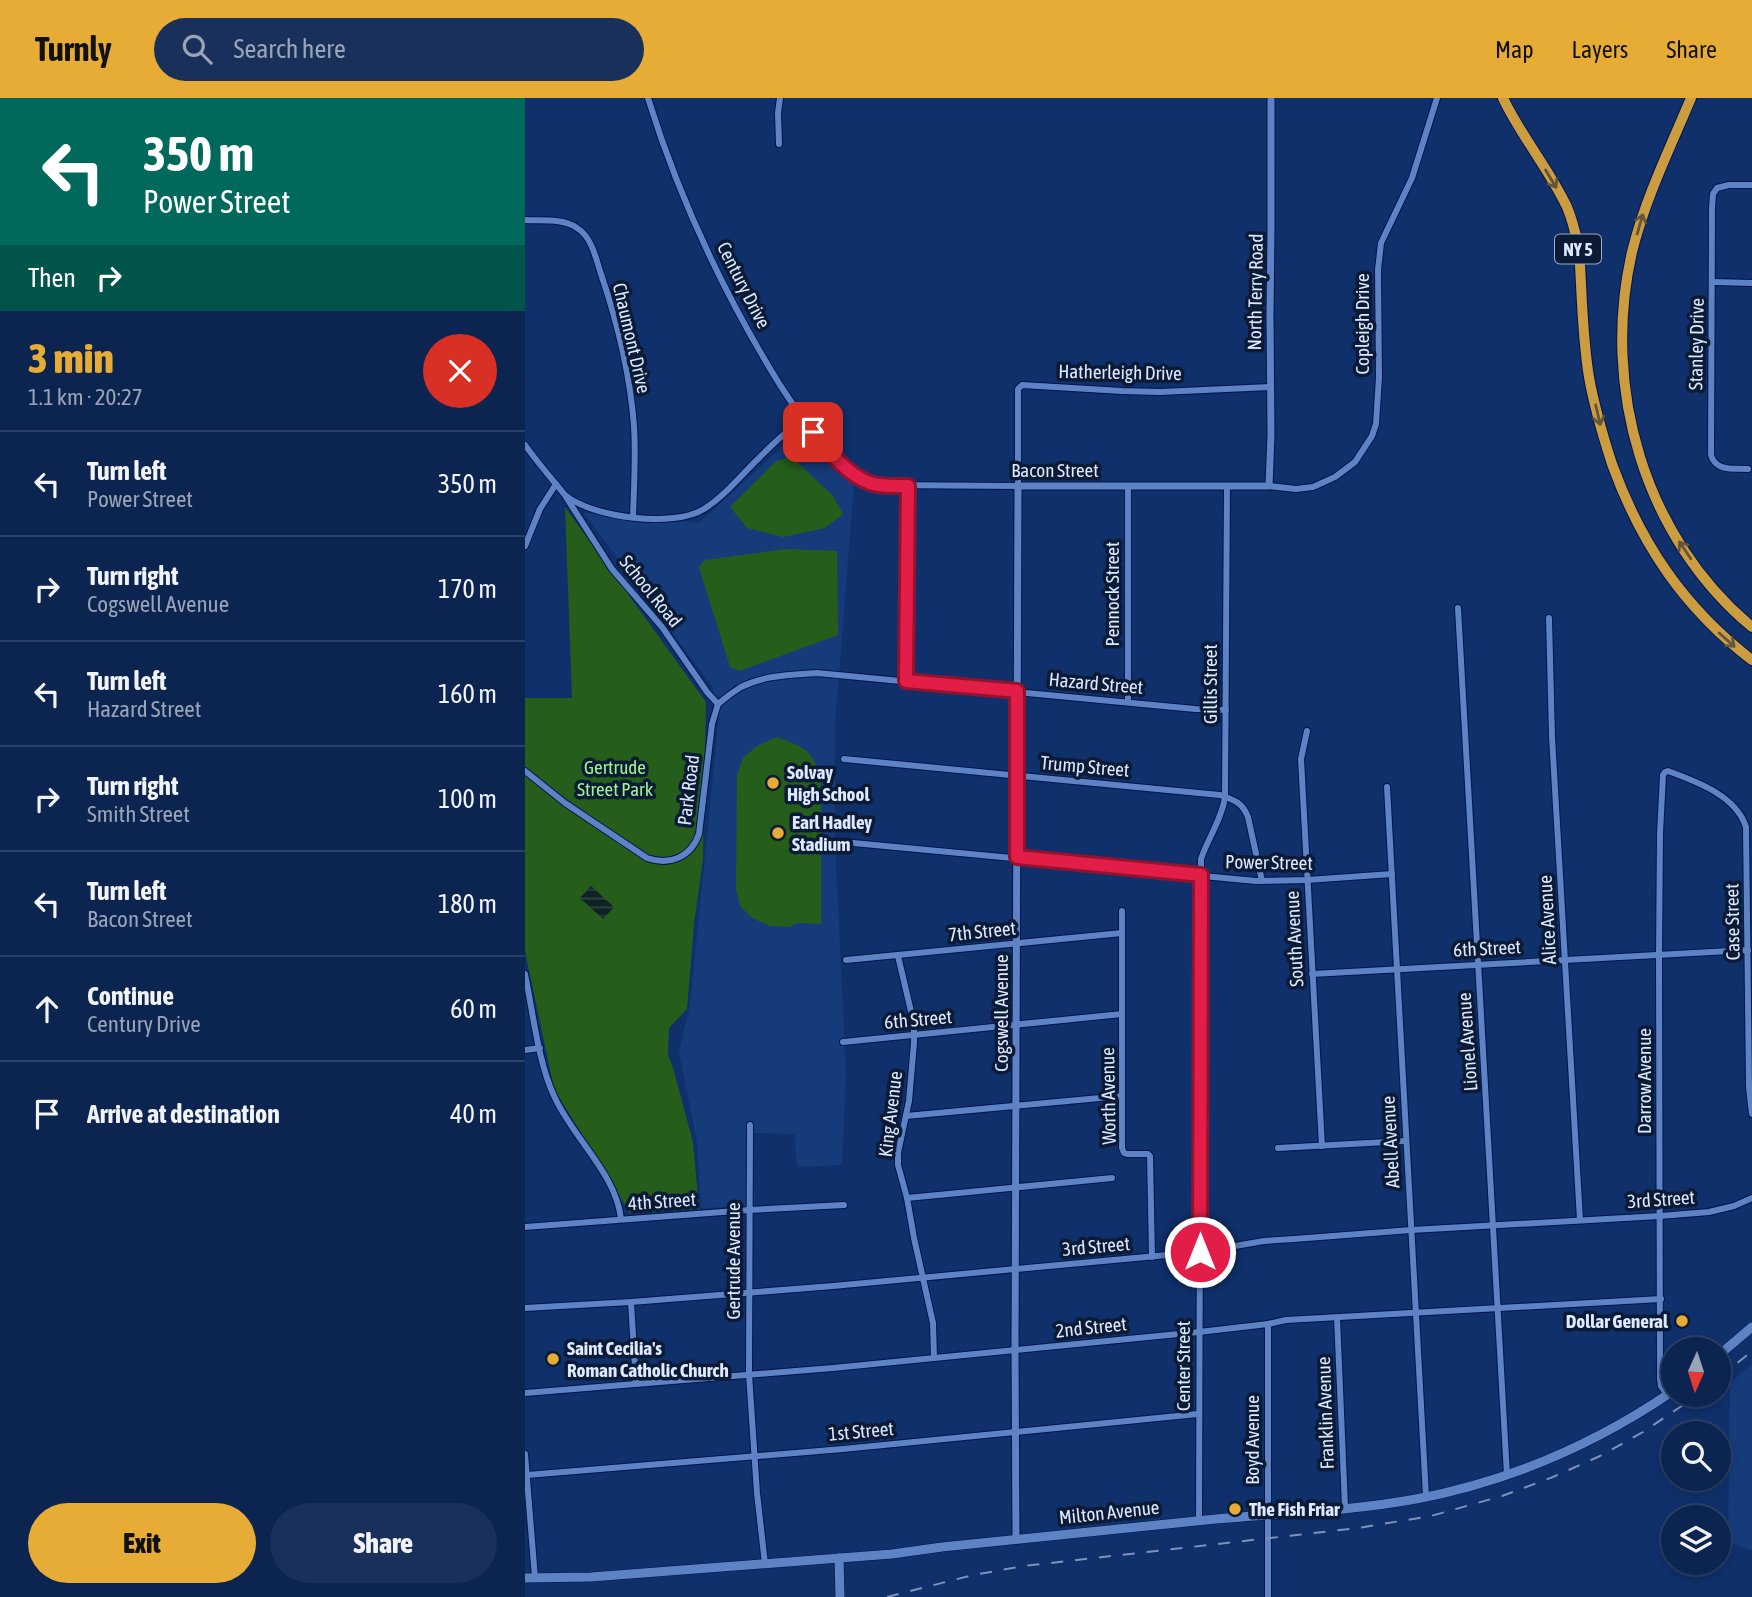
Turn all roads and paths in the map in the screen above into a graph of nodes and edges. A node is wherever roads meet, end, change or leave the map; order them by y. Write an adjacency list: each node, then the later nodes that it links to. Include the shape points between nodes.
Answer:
1 (648, 98): 15 (street, Century Drive, via 691,214 715,264 764,358)
2 (780, 98): 9 (street)
3 (1271, 98): 14 (street, North Terry Road)
4 (1437, 98): 23 (street, Copleigh Drive, via 1412,178 1381,243 1372,436 1355,462 1335,477 1313,487)
5 (1503, 98): 8 (highway, NY 5)
6 (1512, 98): 8 (highway)
7 (1691, 98): 30 (highway, one-way to 7, via 1709,584 1669,526 1638,455 1627,406 1622,330 1632,252)
8 (1515, 121): 31 (highway, NY 5, one-way to 31, via 1567,208 1575,231 1589,377 1622,491 1670,578 1709,624)
9 (779, 144)
10 (1752, 185): 12 (street, Stanley Drive, via 1722,186 1713,194)
11 (525, 220): 26 (street, Chaumont Drive, via 569,223 587,237 594,254 628,376 634,428)
12 (1713, 282): 13 (street); 18 (street, Stanley Drive, via 1711,455 1717,466)
13 (1752, 283)
14 (1270, 387): 21 (street, Hatherleigh Drive, via 1160,392 1023,385 1018,389); 23 (street, North Terry Road)
15 (802, 418): 17 (street, Century Drive); 26 (street, via 706,508 683,517)
16 (525, 446): 19 (street, School Road)
17 (845, 467): 20 (street, Bacon Street, via 869,483)
18 (1748, 469)
19 (556, 484): 25 (street, School Road); 27 (street)
20 (908, 486): 21 (street, Bacon Street); 32 (street)
21 (1018, 486): 22 (street, Bacon Street); 33 (street, Cogswell Avenue)
22 (1128, 486): 24 (street, Bacon Street); 34 (street, Pennock Street)
23 (1269, 486): 24 (street, Bacon Street)
24 (1227, 487): 36 (street, Gillis Street)
25 (565, 495): 26 (street, via 592,510); 35 (street, School Road, via 603,557)
26 (633, 517)
27 (525, 546)
28 (1458, 608): 58 (street, Lionel Avenue)
29 (1549, 618): 57 (street, Alice Avenue)
30 (1752, 627)
31 (1752, 660)
32 (906, 681): 33 (street, Hazard Street); 35 (street, Hazard Street, via 817,673 775,676 738,689)
33 (1017, 691): 34 (street, Hazard Street); 41 (street, Cogswell Avenue)
34 (1128, 702): 36 (street, Hazard Street)
35 (718, 704): 39 (street, Park Road, via 699,834 689,851 672,861 647,858)
36 (1226, 710): 43 (street, Gillis Street)
37 (1307, 731): 48 (street, South Avenue, via 1301,759)
38 (845, 759): 41 (street, Trump Street)
39 (525, 771)
40 (1671, 772): 53 (street, Case Street, via 1720,795 1742,816 1746,827); 54 (street, Darrow Avenue, via 1663,775)
41 (1017, 775): 43 (street, Trump Street); 45 (street, Cogswell Avenue)
42 (1387, 787): 46 (street, Abell Avenue)
43 (1225, 797): 47 (street, Gillis Street, via 1201,859); 49 (street, via 1244,807)
44 (853, 843): 45 (street, Power Street)
45 (1017, 857): 47 (street, Power Street); 52 (street, Cogswell Avenue)
46 (1392, 874): 48 (street, Power Street); 59 (street, Abell Avenue)
47 (1201, 875): 49 (street, Power Street); 88 (street, Center Street)
48 (1307, 880): 49 (street, Power Street); 61 (street, South Avenue)
49 (1262, 881)
50 (1122, 911): 51 (street, Worth Avenue)
51 (1122, 933): 52 (street, 7th Street); 62 (street, Worth Avenue)
52 (1016, 944): 55 (street, 7th Street); 63 (street, Cogswell Avenue)
53 (1748, 950): 54 (street, 6th Street); 70 (street, Case Street)
54 (1659, 955): 57 (street, 6th Street); 82 (street, Darrow Avenue)
55 (898, 956): 56 (street, 7th Street); 64 (street, King Avenue)
56 (846, 960)
57 (1565, 960): 58 (street, 6th Street); 84 (street, Alice Avenue)
58 (1478, 965): 59 (street, 6th Street); 85 (street, Lionel Avenue)
59 (1397, 969): 61 (street, 6th Street); 73 (street, Abell Avenue)
60 (525, 974): 66 (street)
61 (1312, 974): 74 (street, South Avenue)
62 (1122, 1014): 63 (street, 6th Street); 68 (street, Worth Avenue)
63 (1016, 1025): 64 (street, 6th Street); 69 (street, Cogswell Avenue)
64 (914, 1035): 65 (street, 6th Street); 71 (street, King Avenue)
65 (843, 1042)
66 (540, 1048): 67 (street); 83 (street, via 553,1096 611,1186)
67 (525, 1050)
68 (1122, 1096): 69 (street); 89 (street, Worth Avenue, via 1124,1153 1150,1156)
69 (1016, 1106): 71 (street); 77 (street, Cogswell Avenue)
70 (1752, 1114)
71 (906, 1116): 78 (street, King Avenue, via 898,1165)
72 (750, 1125): 81 (street, Gertrude Avenue)
73 (1405, 1141): 74 (street); 87 (street, Abell Avenue)
74 (1322, 1146): 75 (street)
75 (1278, 1149)
76 (1112, 1178): 77 (street)
77 (1016, 1188): 78 (street); 90 (street, Cogswell Avenue)
78 (907, 1198): 91 (street, King Avenue)
79 (1752, 1198): 82 (street, 3rd Street, via 1721,1210)
80 (844, 1205): 81 (street, 4th Street)
81 (749, 1210): 83 (street, 4th Street); 92 (street, Gertrude Avenue)
82 (1660, 1216): 84 (street, 3rd Street); 93 (street, Darrow Avenue)
83 (621, 1219): 86 (street, 4th Street)
84 (1580, 1220): 85 (street, 3rd Street)
85 (1493, 1226): 87 (street, 3rd Street); 96 (street, Lionel Avenue)
86 (525, 1227)
87 (1411, 1230): 88 (street, 3rd Street, via 1264,1241); 97 (street, Abell Avenue)
88 (1200, 1252): 89 (street, 3rd Street); 101 (street, Center Street)
89 (1152, 1257): 90 (street, 3rd Street)
90 (1016, 1270): 91 (street, 3rd Street); 103 (street, Cogswell Avenue)
91 (922, 1278): 92 (street, 3rd Street); 104 (street, King Avenue, via 933,1323)
92 (749, 1292): 94 (street, 3rd Street); 105 (street, Gertrude Avenue)
93 (1661, 1299): 96 (street, 2nd Street); 107 (street, Darrow Avenue)
94 (631, 1302): 95 (street, 3rd Street); 106 (street)
95 (525, 1308)
96 (1497, 1308): 97 (street, 2nd Street); 115 (street, Lionel Avenue)
97 (1416, 1312): 98 (street, 2nd Street); 116 (street, Abell Avenue)
98 (1337, 1317): 99 (street, 2nd Street); 117 (street, Franklin Avenue)
99 (1268, 1324): 101 (street, 2nd Street); 118 (street, Boyd Avenue)
100 (1752, 1327): 102 (main road)
101 (1199, 1332): 103 (street, 2nd Street); 110 (street, Center Street)
102 (1731, 1345)
103 (1015, 1350): 104 (street, 2nd Street); 111 (street, Cogswell Avenue)
104 (934, 1358): 105 (street, 2nd Street)
105 (749, 1374): 106 (street, 2nd Street); 113 (street, Gertrude Avenue)
106 (636, 1384): 108 (street, 2nd Street)
107 (1661, 1386)
108 (525, 1393)
109 (1661, 1399): 115 (main road, Milton Avenue, via 1585,1444)
110 (1198, 1413): 111 (street, 1st Street); 119 (street, Center Street)
111 (1015, 1431): 113 (street, 1st Street); 120 (street, Cogswell Avenue)
112 (525, 1454): 114 (street)
113 (755, 1456): 114 (street, 1st Street); 122 (street, Gertrude Avenue)
114 (527, 1475): 123 (street)
115 (1507, 1475): 116 (main road, Milton Avenue)
116 (1426, 1496): 117 (main road, Milton Avenue)
117 (1345, 1507): 118 (main road, Milton Avenue)
118 (1268, 1514): 119 (main road, Milton Avenue); 125 (street, Boyd Avenue)
119 (1199, 1521): 120 (main road, Milton Avenue)
120 (1016, 1540): 121 (main road, Milton Avenue)
121 (839, 1558): 122 (main road, Milton Avenue); 124 (main road)
122 (765, 1564): 123 (main road, Milton Avenue)
123 (530, 1578)
124 (840, 1597)
125 (1268, 1597)

